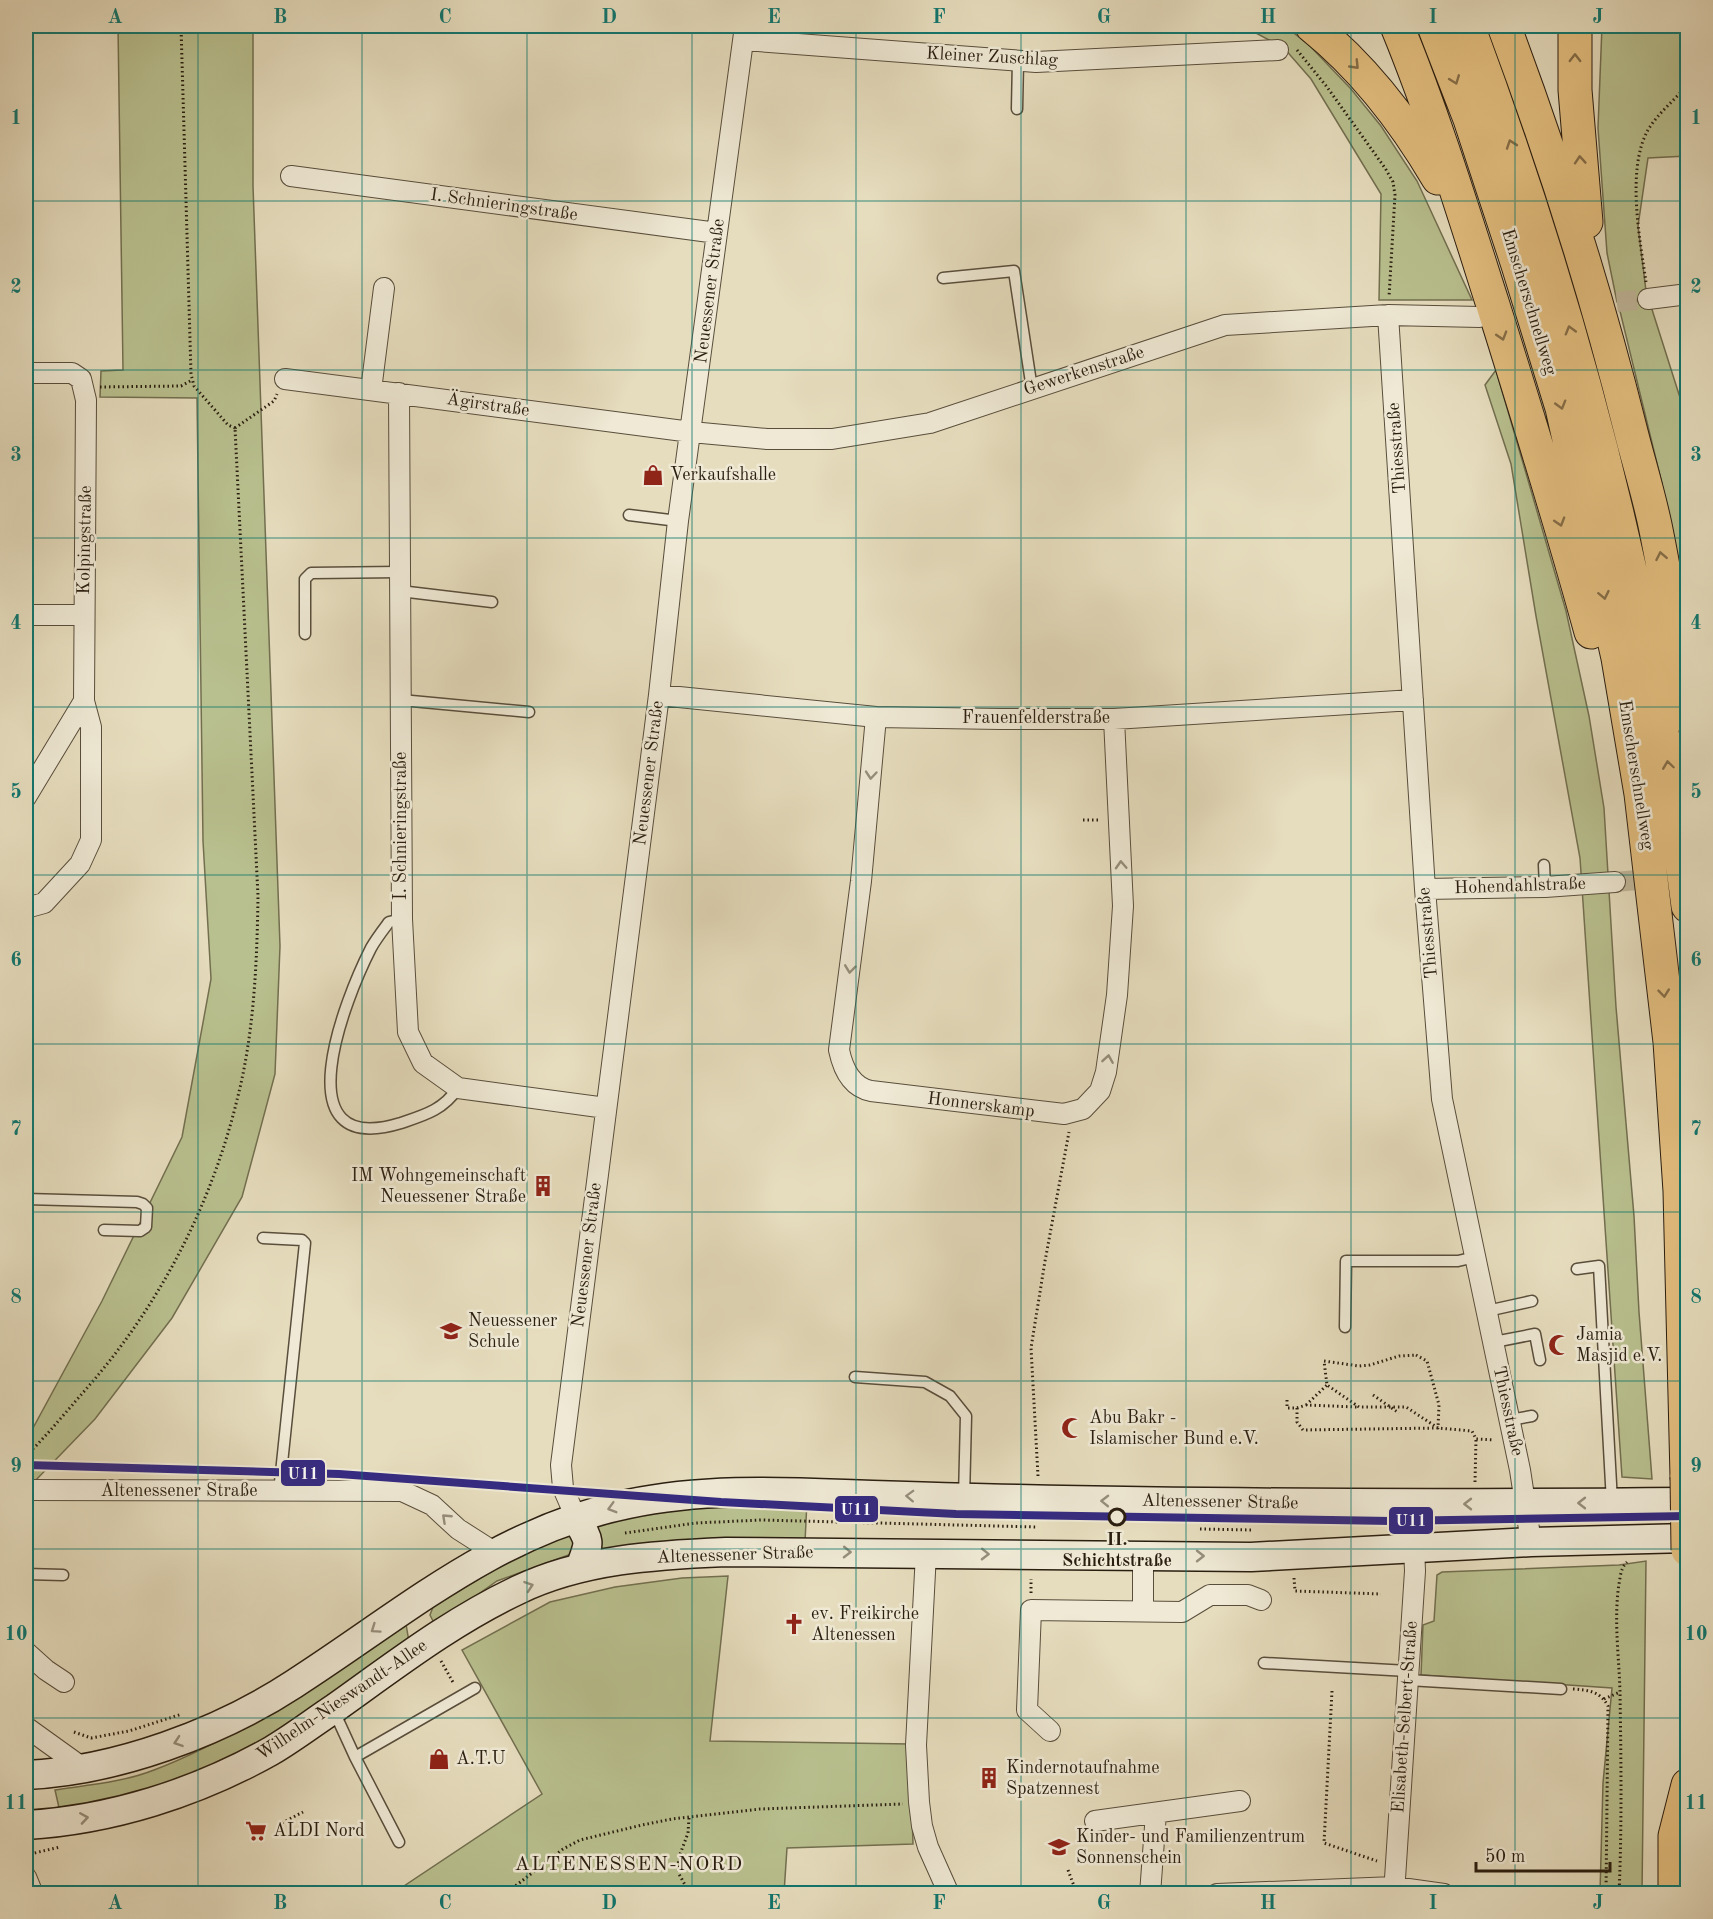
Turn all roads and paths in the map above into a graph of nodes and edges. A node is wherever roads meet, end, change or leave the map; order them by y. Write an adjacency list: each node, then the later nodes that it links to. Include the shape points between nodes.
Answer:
1 (181, 26): 25 (path)
2 (1265, 26): 9 (path)
3 (1397, 26): 15 (highway)
4 (1434, 26): 57 (highway, Emscherschnellweg, one-way to 57, via 1470,119 1562,408 1618,658 1641,794)
5 (1468, 26): 54 (highway, Emscherschnellweg, one-way to 5, via 1659,707 1623,518 1548,256)
6 (1504, 26): 20 (highway, via 1535,108)
7 (1575, 26): 20 (highway, one-way to 7, via 1582,192)
8 (745, 33): 10 (street, Kleiner Zuschlag); 14 (street, Neuessener Straße)
9 (1292, 40): 10 (street, Kleiner Zuschlag, via 1047,61); 15 (highway, one-way to 15, via 1355,63 1422,151); 21 (path, via 1364,136 1393,182)
10 (1018, 60): 12 (lane)
11 (1688, 84): 19 (path, via 1653,123 1642,147 1636,205)
12 (1017, 109)
13 (291, 176): 14 (street, I. Schnieringstraße)
14 (717, 233): 31 (street, Neuessener Straße)
15 (1479, 260): 57 (highway, one-way to 57, via 1598,654 1631,835)
16 (943, 278): 27 (lane, via 1014,271)
17 (384, 288): 28 (street)
18 (1688, 294): 19 (street)
19 (1648, 299)
20 (1596, 302): 45 (highway, one-way to 20, via 1654,523 1633,460)
21 (1388, 315): 22 (street, Gewerkenstraße); 27 (street, Gewerkenstraße, via 1225,325); 40 (street, Thiesstraße)
22 (1480, 316)
23 (26, 373): 26 (street, via 72,373)
24 (285, 379): 28 (street, Ägirstraße); 30 (path, via 274,401)
25 (192, 380): 26 (path, via 181,386); 30 (path, via 228,425)
26 (83, 383): 37 (street, Kolpingstraße)
27 (1032, 389): 31 (street, Gewerkenstraße, via 930,423 832,439 767,439)
28 (371, 390): 29 (street, Ägirstraße)
29 (399, 393): 31 (street, Ägirstraße); 34 (street, I. Schnieringstraße)
30 (235, 428): 85 (path, via 258,896 252,1008 238,1098 207,1194 146,1311 110,1362)
31 (691, 432): 33 (street, Neuessener Straße)
32 (629, 515): 33 (lane)
33 (678, 521): 39 (street, Neuessener Straße)
34 (400, 581): 35 (lane); 38 (lane, via 311,573 305,579); 41 (street, I. Schnieringstraße)
35 (492, 602)
36 (26, 615): 37 (street)
37 (84, 615): 42 (street, Kolpingstraße)
38 (305, 634)
39 (659, 695): 44 (street, Frauenfelderstraße); 59 (street, Neuessener Straße)
40 (1413, 699): 46 (street, Frauenfelderstraße); 53 (street, Thiesstraße)
41 (400, 700): 43 (lane); 56 (street, I. Schnieringstraße)
42 (84, 701): 47 (street); 55 (street, Kolpingstraße, via 91,727 91,840 80,864 44,903)
43 (529, 712)
44 (876, 717): 46 (street, Frauenfelderstraße); 46 (street, Honnerskamp, one-way to 46, via 861,881 839,1050 843,1068 867,1090 1064,1114 1083,1109 1100,1091 1117,995 1123,906)
45 (1688, 717)
46 (1114, 719)
47 (26, 797)
48 (1083, 820): 49 (path)
49 (1102, 820)
50 (1544, 865): 52 (lane)
51 (1615, 882): 52 (street, Hohendahlstraße)
52 (1545, 887): 53 (street, Hohendahlstraße)
53 (1425, 889): 64 (street, Thiesstraße, via 1442,1099)
54 (1688, 906)
55 (26, 908)
56 (402, 919): 58 (street, I. Schnieringstraße, via 408,1032 423,1063); 58 (lane, via 389,922 372,946 348,997 334,1048 331,1100 336,1113 347,1122 372,1128 422,1116 448,1102)
57 (1658, 935): 89 (highway, Emscherschnellweg, one-way to 89, via 1680,1191)
58 (458, 1088): 59 (street, I. Schnieringstraße)
59 (606, 1108): 94 (street, Neuessener Straße, via 561,1465 563,1488)
60 (1070, 1124): 86 (path, via 1031,1348)
61 (26, 1199): 62 (lane, via 137,1202 147,1208 146,1227 140,1231)
62 (104, 1230)
63 (263, 1238): 90 (lane, via 304,1243)
64 (1475, 1257): 67 (street, Thiesstraße); 68 (lane, via 1458,1261 1346,1261)
65 (1577, 1269): 92 (lane, via 1599,1266)
66 (1532, 1301): 67 (lane)
67 (1486, 1311): 69 (street, Thiesstraße)
68 (1345, 1327)
69 (1494, 1342): 70 (lane, via 1535,1334); 81 (street, Thiesstraße)
70 (1540, 1360)
71 (855, 1377): 91 (lane, via 925,1383 950,1396 966,1416)
72 (1327, 1385): 75 (path); 76 (path); 82 (path, via 1324,1361 1359,1366 1416,1355 1427,1361 1439,1406)
73 (1373, 1395): 77 (path)
74 (1287, 1400): 78 (path, via 1287,1408)
75 (1306, 1405): 76 (path); 78 (path)
76 (1359, 1407): 77 (path)
77 (1391, 1407): 79 (path); 82 (path, via 1406,1407)
78 (1297, 1408): 82 (path, via 1297,1422 1303,1430)
79 (1399, 1413)
80 (1532, 1416): 81 (lane)
81 (1510, 1420): 93 (street, Thiesstraße)
82 (1438, 1428): 83 (path, via 1472,1431)
83 (1476, 1439): 84 (path); 87 (path)
84 (1495, 1440)
85 (26, 1455)
86 (1038, 1480)
87 (1475, 1484)
88 (26, 1490): 90 (street, Altenessener Straße)
89 (1687, 1490): 92 (main road, Altenessener Straße); 101 (highway, Emscherschnellweg, bridge)
90 (279, 1492): 102 (street, Altenessener Straße, one-way to 90, via 458,1529 432,1505 402,1491)
91 (964, 1498): 93 (main road, Altenessener Straße, one-way to 91); 94 (main road, Altenessener Straße, one-way to 94, via 776,1491 704,1494 629,1503)
92 (1612, 1503): 93 (main road, Altenessener Straße, one-way to 93)
93 (1527, 1504): 99 (street, Thiesstraße)
94 (576, 1518): 102 (main road); 107 (main road, via 588,1540)
95 (1036, 1527): 97 (path, via 761,1520 696,1523)
96 (1200, 1529): 105 (path, via 1252,1530)
97 (624, 1533)
98 (1688, 1538): 99 (main road, Altenessener Straße)
99 (1532, 1542): 100 (main road, Altenessener Straße)
100 (1414, 1548): 105 (main road, Altenessener Straße); 121 (street, Elisabeth-Selbert-Straße)
101 (1688, 1550)
102 (494, 1552): 114 (main road)
103 (926, 1553): 104 (main road, Altenessener Straße, one-way to 104); 107 (main road, Altenessener Straße, one-way to 103, via 629,1559 726,1552); 138 (street, via 916,1745)
104 (1143, 1556): 105 (main road, Altenessener Straße, one-way to 105); 116 (street)
105 (1251, 1557)
106 (1628, 1561): 126 (path, via 1623,1566 1619,1589)
107 (580, 1568): 117 (main road, Wilhelm-Nieswandt-Allee, one-way to 107, via 480,1609 519,1589)
108 (26, 1574): 109 (lane)
109 (63, 1575)
110 (1031, 1578): 112 (path)
111 (1294, 1578): 113 (path, via 1295,1591)
112 (1031, 1585)
113 (1382, 1594)
114 (423, 1595): 117 (main road, via 423,1621); 134 (main road, one-way to 134, via 292,1686 232,1720 137,1756)
115 (1261, 1600): 116 (street, via 1248,1595 1210,1595 1182,1612)
116 (1143, 1611): 131 (street, via 1031,1610 1027,1710)
117 (435, 1648): 120 (path); 128 (main road, Wilhelm-Nieswandt-Allee)
118 (26, 1652): 122 (street)
119 (1264, 1663): 121 (lane)
120 (448, 1674)
121 (1408, 1676): 124 (lane); 150 (street, Elisabeth-Selbert-Straße)
122 (64, 1682)
123 (475, 1688): 133 (lane, via 373,1753)
124 (1561, 1689): 127 (path, via 1587,1690)
125 (1332, 1691): 150 (path, via 1324,1843 1382,1863)
126 (1620, 1692): 127 (path); 161 (path)
127 (1604, 1699): 160 (path, via 1609,1714)
128 (333, 1709): 133 (lane); 144 (main road, Wilhelm-Nieswandt-Allee, one-way to 128, via 104,1815 167,1797 225,1775 272,1750)
129 (190, 1711): 132 (path, via 129,1731 91,1738)
130 (26, 1727): 134 (street)
131 (1050, 1731)
132 (74, 1732)
133 (355, 1757): 145 (lane)
134 (83, 1768): 135 (main road)
135 (26, 1775)
136 (1688, 1785): 162 (highway, via 1675,1836)
137 (1240, 1801): 140 (street)
138 (919, 1802): 141 (path, via 760,1809); 155 (street, via 928,1847)
139 (303, 1812): 143 (path)
140 (1156, 1813): 142 (street); 157 (street)
141 (689, 1818): 153 (path, via 580,1840); 154 (path, via 678,1866)
142 (1095, 1821)
143 (282, 1823)
144 (26, 1825)
145 (399, 1842)
146 (63, 1845): 147 (path)
147 (26, 1855)
148 (1068, 1870): 156 (path)
149 (26, 1877): 152 (street)
150 (1392, 1889): 151 (street); 159 (street)
151 (1281, 1892): 158 (street)
152 (33, 1893)
153 (506, 1893)
154 (690, 1893)
155 (949, 1893)
156 (1074, 1893)
157 (1150, 1893)
158 (1217, 1893)
159 (1444, 1893)
160 (1606, 1893)
161 (1619, 1893)
162 (1674, 1893)

